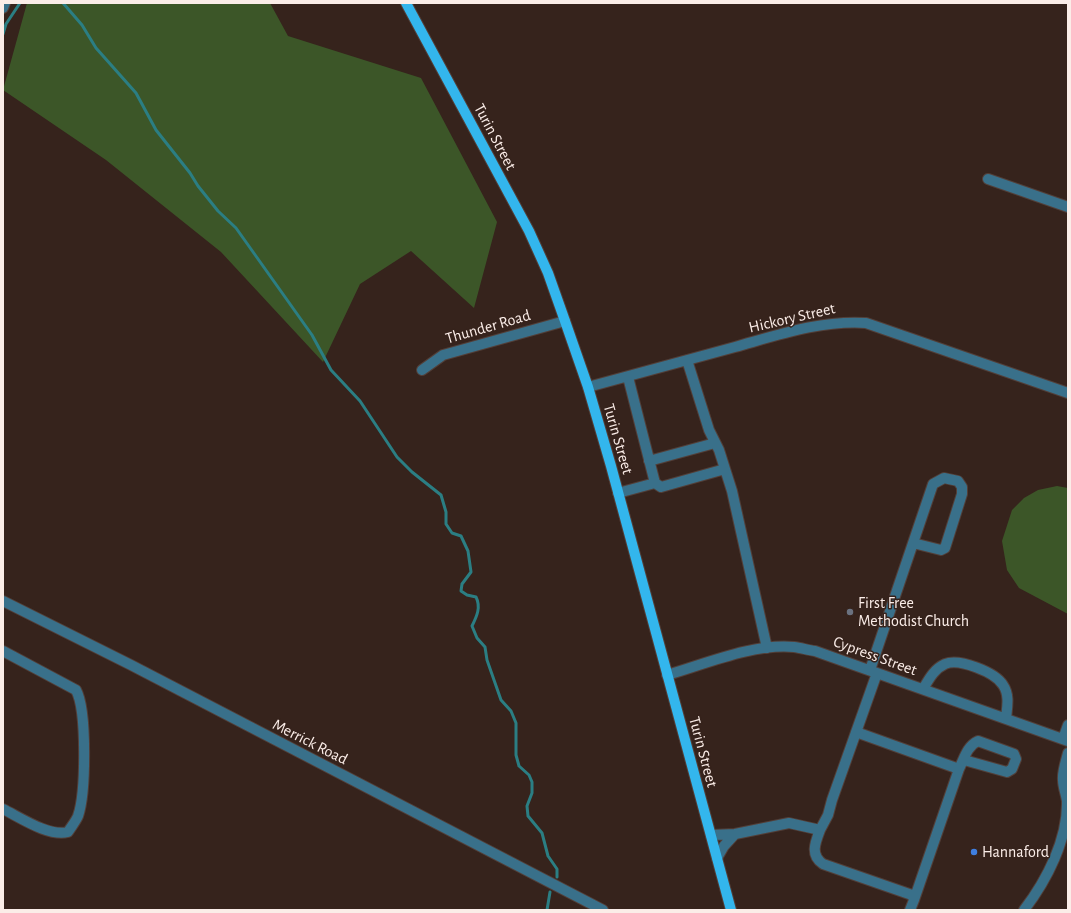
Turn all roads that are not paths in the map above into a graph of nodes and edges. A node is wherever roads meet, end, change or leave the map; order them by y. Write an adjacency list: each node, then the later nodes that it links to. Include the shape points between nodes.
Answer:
1 (5, 3): 3 (street)
2 (406, 3): 6 (main road, Turin Street, via 529,231 548,273)
3 (3, 8)
4 (988, 179): 5 (street)
5 (1068, 206)
6 (565, 321): 8 (street, Thunder Road, via 443,355); 10 (main road, Turin Street)
7 (687, 360): 9 (street, Hickory Street); 11 (street, Hickory Street, via 827,323 866,323); 12 (street)
8 (422, 370)
9 (628, 376): 10 (street, Hickory Street); 13 (street)
10 (588, 388): 16 (main road, Turin Street)
11 (1068, 393)
12 (715, 443): 13 (street); 14 (street)
13 (650, 461): 15 (street)
14 (725, 469): 15 (street, via 661,487); 19 (street, via 732,490)
15 (655, 483): 16 (street)
16 (618, 493): 22 (main road, Turin Street)
17 (913, 543): 17 (street, via 932,484 944,478 958,481 962,487 962,494 945,548 941,550); 21 (street)
18 (3, 601): 36 (street, Merrick Road)
19 (767, 648): 21 (street, Cypress Street, via 793,647 815,651); 22 (street, Cypress Street)
20 (3, 651): 30 (street, via 76,690 83,711 82,795 77,817 68,832 60,834 48,831)
21 (874, 672): 23 (street, Cypress Street); 26 (street)
22 (667, 675): 33 (main road, Turin Street)
23 (923, 689): 24 (street, Cypress Street); 24 (street, via 931,674 953,662 989,672 1003,685 1008,699)
24 (1006, 719): 27 (street, Cypress Street)
25 (1068, 725): 27 (street)
26 (856, 732): 29 (street); 31 (street, via 828,815)
27 (1065, 740)
28 (1068, 753): 39 (street, via 1062,778 1067,800 1065,822 1055,859 1046,878)
29 (961, 765): 29 (street, via 970,747 978,742 1014,754 1016,759 1012,769 1007,772); 35 (street)
30 (3, 809)
31 (820, 830): 32 (street, via 789,823); 35 (street, via 815,843 816,860 912,895)
32 (736, 834): 33 (street); 34 (street)
33 (711, 835): 34 (main road, Turin Street)
34 (717, 858): 37 (main road, Turin Street)
35 (914, 900): 38 (street)
36 (600, 909)
37 (731, 910)
38 (910, 910)
39 (1024, 910)

